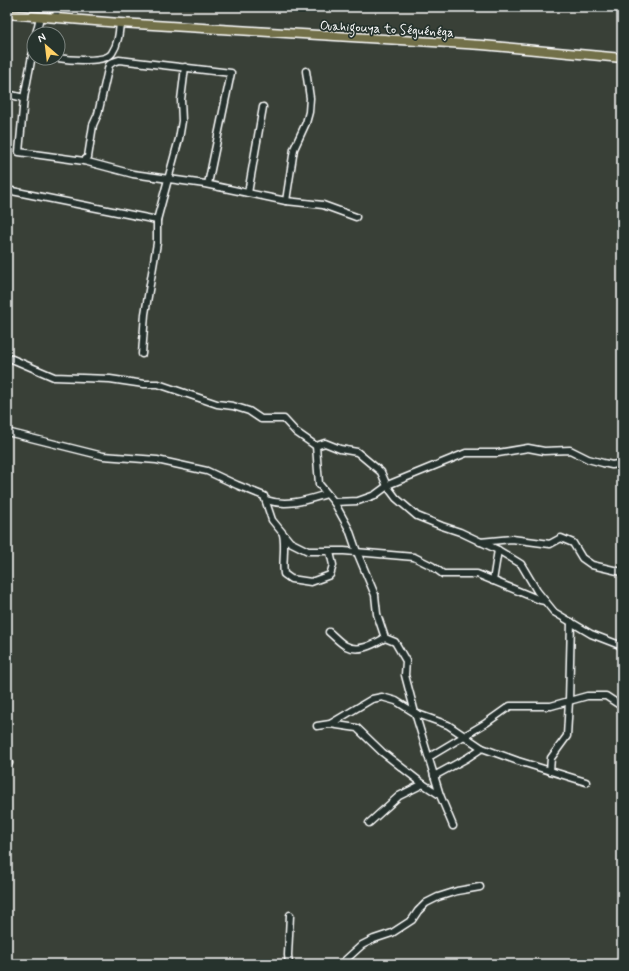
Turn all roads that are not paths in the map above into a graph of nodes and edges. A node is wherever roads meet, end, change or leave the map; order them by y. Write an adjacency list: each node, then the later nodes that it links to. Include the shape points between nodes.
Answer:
1 (58, 7): 4 (street)
2 (7, 14): 3 (main road, Ouahigouya to Séguénéga)
3 (40, 17): 4 (main road, Ouahigouya to Séguénéga); 6 (street)
4 (56, 18): 5 (main road, Ouahigouya to Séguénéga)
5 (120, 24): 7 (street); 8 (main road, Ouahigouya to Séguénéga, via 482,45)
6 (38, 26)
7 (112, 54): 9 (street, via 107,58); 10 (street)
8 (622, 58)
9 (66, 59)
10 (113, 62): 12 (street, via 119,60); 17 (street, via 109,65 93,125 88,157)
11 (31, 66): 15 (street)
12 (185, 67): 18 (street, via 181,100 182,121); 19 (street, via 231,73)
13 (306, 71): 22 (street, via 310,98 309,112 294,149)
14 (7, 94): 15 (street)
15 (24, 98): 17 (street, via 19,152)
16 (263, 106): 21 (street)
17 (84, 160): 18 (street, via 133,174)
18 (168, 179): 19 (street); 24 (street)
19 (208, 184): 21 (street)
20 (7, 190): 24 (street)
21 (248, 193): 22 (street)
22 (286, 201): 23 (street, via 323,205)
23 (356, 216)
24 (157, 220): 25 (street, via 157,243 145,314)
25 (142, 354)
26 (7, 358): 28 (street, via 54,377 158,384 217,404 249,411 262,419 284,419 296,432)
27 (7, 432): 32 (street, via 103,456 157,460 207,471 264,496)
28 (316, 446): 30 (street, via 325,443 357,452 381,472); 31 (street, via 318,484)
29 (622, 463): 30 (street, via 603,463 570,450 544,451 528,448 498,453 466,453)
30 (388, 486): 33 (street, via 375,495 358,501); 35 (street, via 396,498 417,516)
31 (327, 494): 32 (street, via 299,502 277,504); 33 (street)
32 (266, 500): 34 (street, via 272,520)
33 (334, 502): 38 (street, via 349,529)
34 (283, 533): 37 (street, via 290,542 308,551); 37 (street, via 284,574 291,579 311,582 330,575 333,565)
35 (480, 542): 36 (street); 39 (street, via 512,539 550,544 562,538 573,543 582,558 592,566)
36 (498, 550): 40 (street); 41 (street, via 521,564)
37 (330, 552): 38 (street)
38 (357, 552): 40 (street, via 414,556 443,574 477,574); 44 (street, via 375,595 377,614)
39 (622, 572)
40 (494, 580): 41 (street)
41 (545, 601): 42 (street, via 554,612)
42 (571, 622): 45 (street, via 591,634); 46 (street)
43 (329, 632): 44 (street, via 347,647 371,646)
44 (385, 638): 48 (street, via 395,642 406,661 405,675)
45 (622, 646)
46 (569, 701): 47 (street, via 587,696 606,696); 51 (street, via 551,706 510,706); 54 (street, via 566,736 552,758)
47 (622, 704)
48 (416, 712): 49 (street, via 382,697); 51 (street, via 448,725); 53 (street)
49 (330, 724): 50 (street); 57 (street, via 357,728 382,752)
50 (317, 726)
51 (464, 736): 52 (street); 53 (street)
52 (482, 748): 54 (street); 55 (street)
53 (429, 757): 55 (street)
54 (550, 771): 56 (street)
55 (434, 776): 58 (street)
56 (586, 782)
57 (423, 784): 58 (street); 59 (street, via 399,796)
58 (440, 795): 60 (street)
59 (369, 823)
60 (453, 826)
61 (480, 888): 64 (street, via 457,891 426,903 412,920 392,933 362,945)
62 (290, 915): 63 (street)
63 (289, 964)
64 (341, 964)

